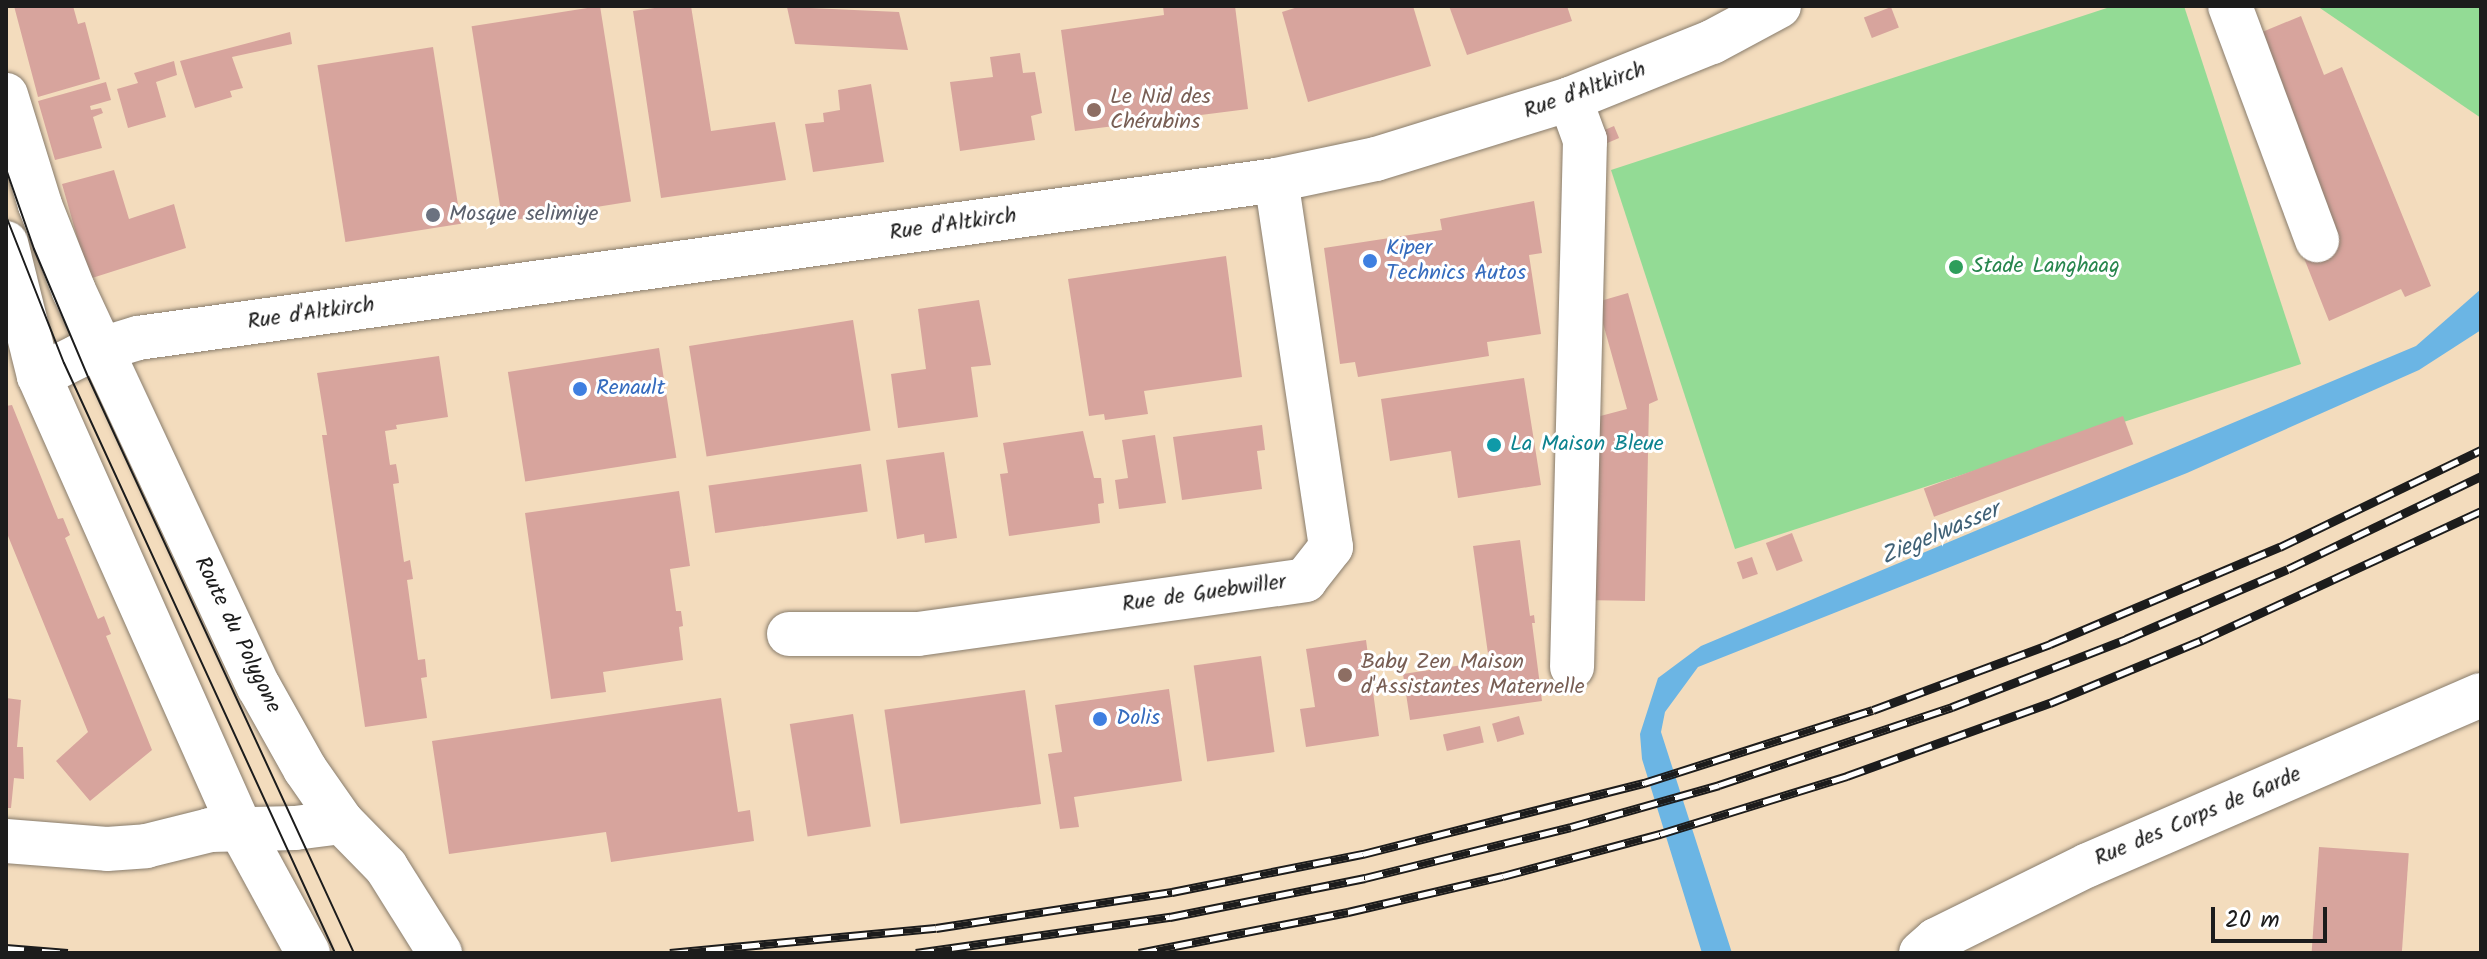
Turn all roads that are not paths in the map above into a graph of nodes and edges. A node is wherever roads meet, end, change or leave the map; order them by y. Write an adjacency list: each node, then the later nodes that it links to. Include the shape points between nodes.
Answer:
1 (1779, 6): 4 (street, Rue d'Altkirch, via 1712,42)
2 (2230, 6): 6 (street)
3 (6, 95): 8 (street, Route du Polygone, via 40,205)
4 (1570, 99): 5 (street, Rue d'Altkirch, via 1376,159); 11 (street, via 1585,140)
5 (1276, 180): 8 (street, Rue d'Altkirch, via 138,338); 10 (street, Rue de Guebwiller, via 1331,547 1305,580 918,634)
6 (2317, 240)
7 (6, 243): 9 (street)
8 (102, 349): 9 (street); 13 (street, Route du Polygone, via 259,687)
9 (39, 376): 14 (street)
10 (789, 634)
11 (1572, 667)
12 (2481, 695): 18 (street, Rue des Corps de Garde, via 2088,865 1936,940)
13 (342, 822): 14 (street); 17 (street, Route du Polygone, via 386,867)
14 (241, 830): 15 (street, via 210,830 146,846 107,849); 16 (street)
15 (6, 841)
16 (308, 953)
17 (440, 953)
18 (1921, 953)

